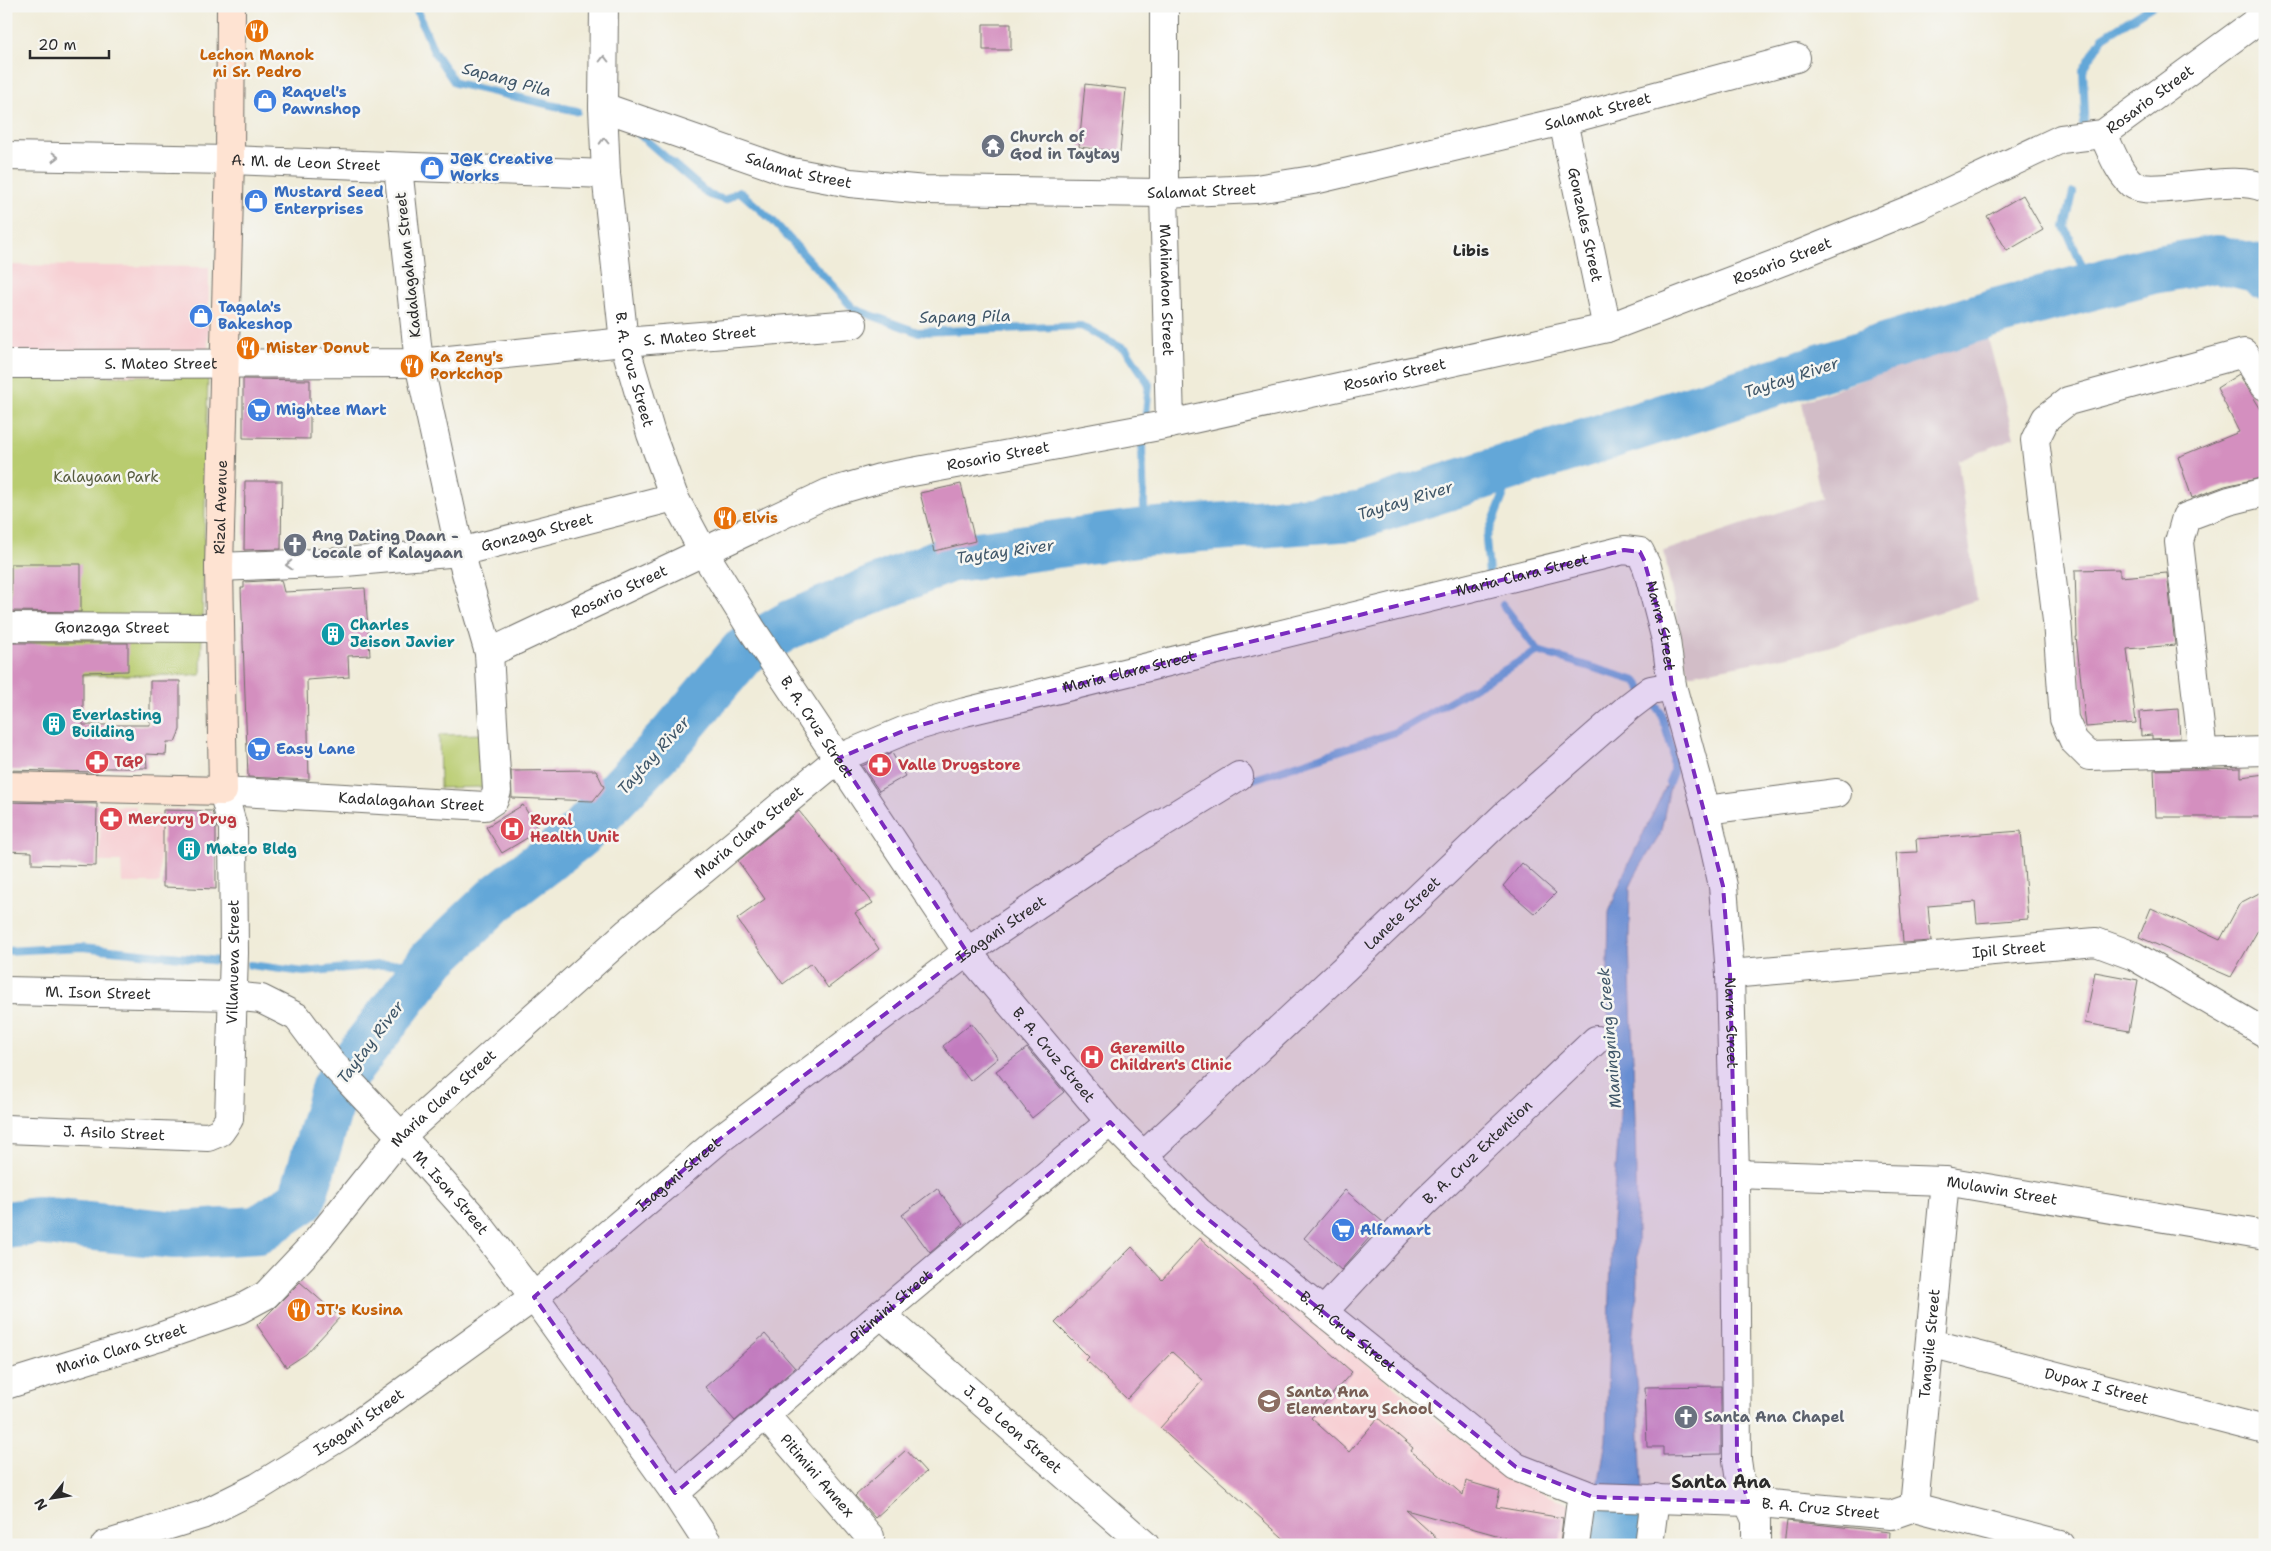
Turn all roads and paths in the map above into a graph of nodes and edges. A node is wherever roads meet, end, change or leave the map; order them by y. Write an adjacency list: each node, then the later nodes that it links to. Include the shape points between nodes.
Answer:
1 (231, 6): 10 (main road, Rizal Avenue)
2 (604, 6): 6 (street, B. A. Cruz Street, one-way to 2)
3 (1164, 6): 14 (street, Mahinahon Street)
4 (2265, 15): 8 (street, Rosario Street)
5 (1796, 58): 7 (street, Salamat Street)
6 (603, 107): 12 (street, B. A. Cruz Street, one-way to 6); 14 (street, Salamat Street, via 787,171 850,183 925,190)
7 (1563, 121): 14 (street, Salamat Street, via 1319,179 1256,189); 16 (street, Gonzales Street)
8 (2103, 134): 13 (street, via 2124,175 2133,185 2152,188 2232,182 2257,184); 16 (street, Rosario Street, via 2061,139 1919,206)
9 (6, 156): 10 (street, A. M. de Leon Street, one-way to 10)
10 (230, 160): 11 (street, A. M. de Leon Street); 18 (main road, Rizal Avenue)
11 (398, 167): 12 (street, A. M. de Leon Street); 19 (street, Kadalagahan Street)
12 (606, 174): 17 (street, B. A. Cruz Street)
13 (2265, 188)
14 (1164, 192): 22 (street, Mahinahon Street)
15 (853, 324): 17 (street, S. Mateo Street)
16 (1607, 328): 22 (street, Rosario Street)
17 (624, 342): 19 (street, S. Mateo Street); 24 (street, B. A. Cruz Street, via 651,434)
18 (225, 363): 19 (street, S. Mateo Street); 20 (street, S. Mateo Street); 28 (main road, Rizal Avenue)
19 (419, 363): 26 (street, Kadalagahan Street)
20 (6, 364)
21 (2265, 386): 34 (street, via 2244,353 2068,401 2046,418 2035,440 2057,621 2064,719 2074,741 2089,756)
22 (1158, 426): 25 (street, Rosario Street, via 880,478 828,493)
23 (2265, 492): 34 (street, via 2228,501 2186,517 2179,542)
24 (674, 496): 25 (street, B. A. Cruz Street); 26 (street, Gonzaga Street)
25 (703, 551): 31 (street, Rosario Street); 35 (street, B. A. Cruz Street)
26 (460, 552): 28 (street, Gonzaga Street, one-way to 28); 31 (street, Kadalagahan Street)
27 (1640, 552): 32 (street, Narra Street, via 1648,567 1666,640); 35 (street, Maria Clara Street, via 1624,550 965,712 908,729)
28 (220, 568): 30 (main road, Rizal Avenue)
29 (6, 627): 30 (street, Gonzaga Street)
30 (219, 628): 38 (main road, Rizal Avenue)
31 (489, 653): 38 (street, Kadalagahan Street, via 497,791 494,800 486,806)
32 (1651, 694): 40 (street, Narra Street); 51 (street, Lanete Street, via 1504,816)
33 (2265, 751): 34 (street)
34 (2203, 753)
35 (839, 758): 41 (street, B. A. Cruz Street); 50 (street, Maria Clara Street, via 628,932)
36 (1239, 776): 41 (street, Isagani Street, via 1110,855)
37 (6, 786): 38 (main road)
38 (223, 791): 44 (street, Villanueva Street, via 233,828)
39 (1837, 794): 40 (street)
40 (1706, 810): 42 (street, Narra Street, via 1723,886)
41 (967, 952): 47 (street, B. A. Cruz Street); 55 (street, Isagani Street, via 720,1139)
42 (1730, 974): 45 (street, Ipil Street, via 2096,942 2134,956); 52 (street, Narra Street)
43 (6, 991): 44 (street, M. Ison Street)
44 (232, 996): 49 (street, Villanueva Street, via 229,1118); 50 (street, M. Ison Street, via 261,999 297,1017 330,1061)
45 (2265, 1033)
46 (1596, 1040): 56 (street, B. A. Cruz Extention, via 1424,1203)
47 (1110, 1122): 51 (street, B. A. Cruz Street); 57 (street, Pitimini Street)
48 (6, 1128): 49 (street, J. Asilo Street, via 208,1137)
49 (220, 1132)
50 (401, 1136): 55 (street, M. Ison Street, via 472,1216); 59 (street, Maria Clara Street, via 316,1242 266,1295 240,1309 176,1332)
51 (1143, 1156): 56 (street, B. A. Cruz Street, via 1198,1212)
52 (1735, 1174): 53 (street, Mulawin Street); 65 (street, Narra Street, via 1737,1460)
53 (1945, 1180): 54 (street, Mulawin Street); 58 (street, Tanguile Street)
54 (2265, 1234)
55 (534, 1297): 62 (street, M. Ison Street); 69 (street, Isagani Street, via 347,1432 258,1487 202,1514)
56 (1324, 1312): 63 (street, B. A. Cruz Street, via 1516,1467)
57 (881, 1314): 60 (street, Pitimini Street); 70 (street, J. De Leon Street)
58 (1930, 1343): 61 (street, Dupax I Street); 66 (street, Tanguile Street)
59 (6, 1385)
60 (765, 1416): 62 (street, Pitimini Street); 67 (street, Pitimini Annex)
61 (2265, 1430)
62 (675, 1493): 68 (street, M. Ison Street)
63 (1588, 1495): 64 (street, B. A. Cruz Street); 71 (street)
64 (1651, 1498): 65 (street, B. A. Cruz Street); 72 (street)
65 (1748, 1502): 66 (street, B. A. Cruz Street, via 1890,1515); 73 (street, Narra Street, via 1756,1520)
66 (1914, 1507): 74 (street)
67 (870, 1537)
68 (703, 1543)
69 (105, 1545)
70 (1145, 1545)
71 (1574, 1545)
72 (1649, 1545)
73 (1756, 1545)
74 (2060, 1545)

